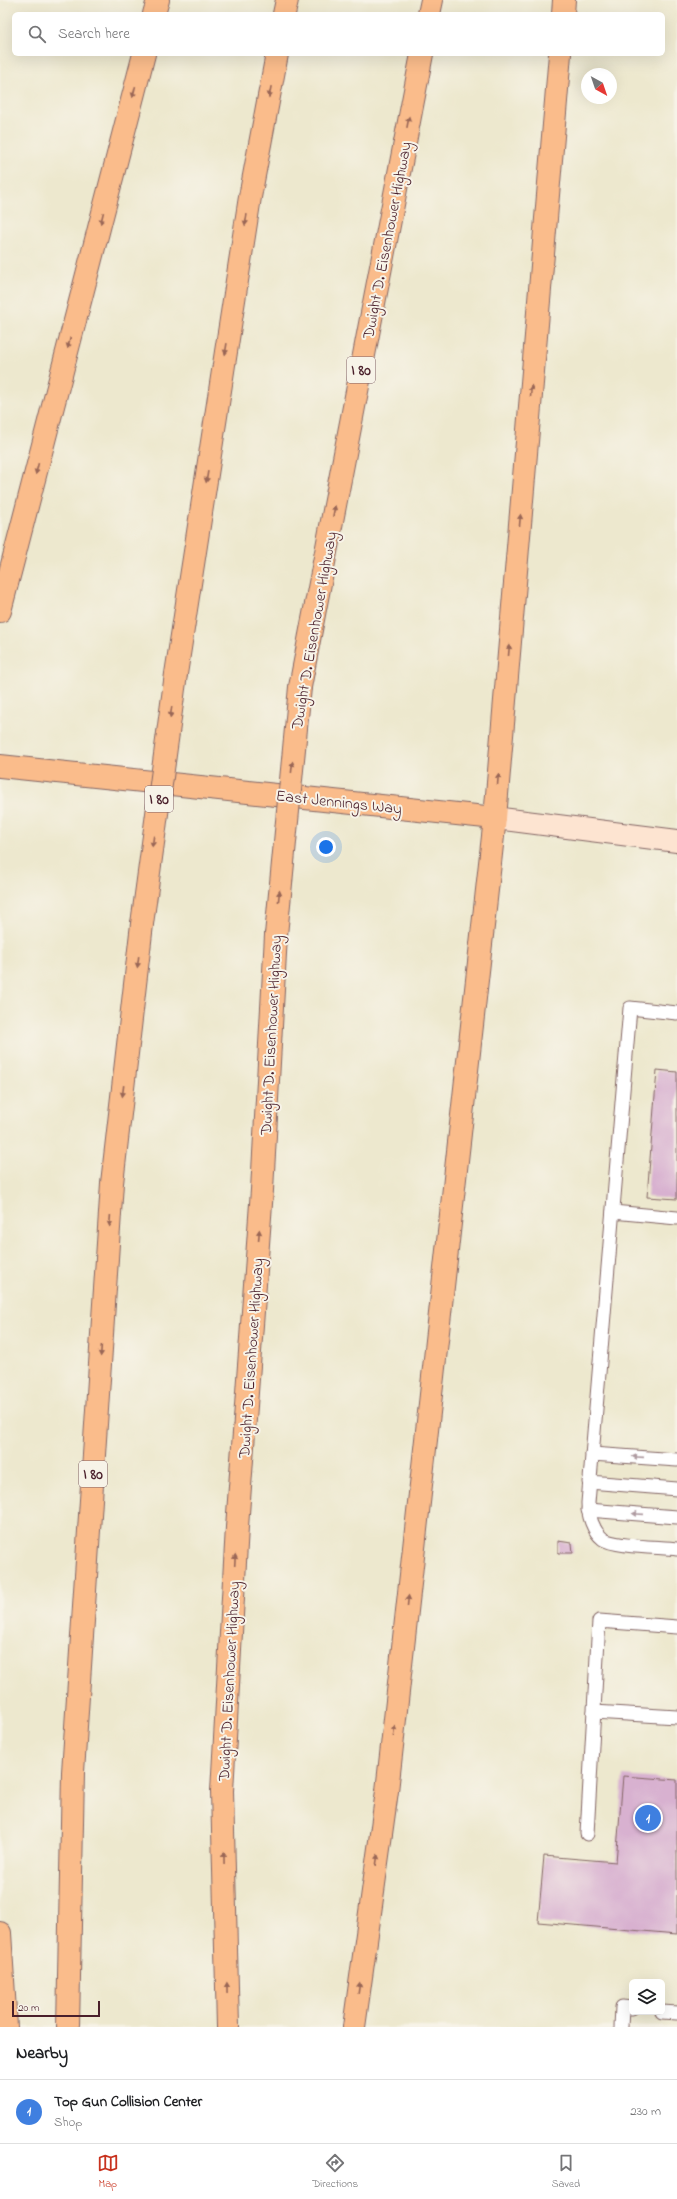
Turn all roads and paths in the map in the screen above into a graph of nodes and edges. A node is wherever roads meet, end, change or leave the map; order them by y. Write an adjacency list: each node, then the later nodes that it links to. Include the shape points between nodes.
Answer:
1 (158, 0): 5 (main road)
2 (287, 0): 6 (main road)
3 (432, 0): 7 (main road)
4 (564, 0): 8 (main road)
5 (155, 12)
6 (284, 12)
7 (429, 12)
8 (563, 12)
9 (143, 56): 13 (main road, one-way to 13)
10 (277, 56): 36 (main road, I 80, one-way to 36, bridge, via 250,197 176,674 142,924 112,1182 73,1772)
11 (422, 56): 37 (main road, Dwight D. Eisenhower Highway / I 80, one-way to 11, bridge, via 222,1790 276,935 300,687)
12 (560, 56): 15 (main road, one-way to 12)
13 (0, 611)
14 (0, 766): 15 (main road, East Jennings Way)
15 (495, 818): 16 (street, East Jennings Way); 38 (main road, one-way to 15, via 387,1791)
16 (677, 841)
17 (677, 1013): 18 (lane, via 630,1008)
18 (613, 1212): 19 (lane); 20 (lane)
19 (677, 1218)
20 (592, 1454): 21 (lane, one-way to 20); 22 (lane)
21 (677, 1460)
22 (589, 1482): 23 (lane); 24 (lane)
23 (677, 1489)
24 (588, 1510): 25 (lane, one-way to 24); 26 (lane, via 588,1517 603,1539 614,1544)
25 (677, 1517)
26 (677, 1549)
27 (677, 1627): 28 (lane, via 599,1621)
28 (594, 1712): 29 (lane); 30 (lane)
29 (677, 1717)
30 (587, 1834)
31 (0, 1933): 35 (main road)
32 (629, 2008): 39 (lane, via 622,2007)
33 (665, 2012): 34 (lane)
34 (677, 2013)
35 (6, 2027)
36 (68, 2027)
37 (228, 2027)
38 (354, 2027)
39 (621, 2027)

